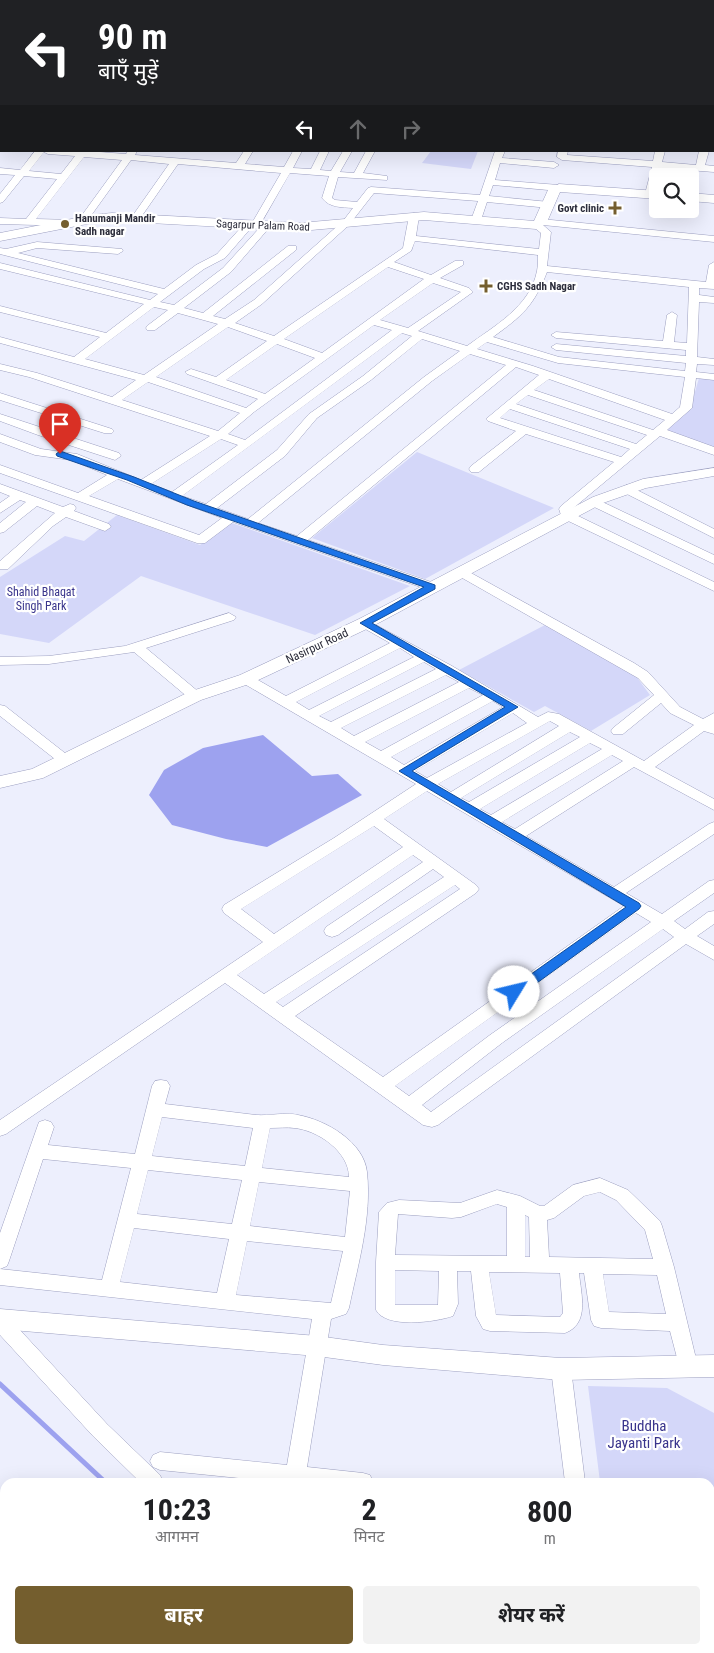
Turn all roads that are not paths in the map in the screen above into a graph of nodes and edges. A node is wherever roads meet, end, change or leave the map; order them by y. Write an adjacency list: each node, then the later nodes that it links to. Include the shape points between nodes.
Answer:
1 (39, 152): 26 (street)
2 (63, 152): 12 (street)
3 (191, 152): 16 (street)
4 (248, 152): 19 (street)
5 (297, 152): 23 (street)
6 (324, 152): 25 (street)
7 (347, 152): 27 (street)
8 (370, 152): 28 (street)
9 (563, 152): 15 (street, via 562,157)
10 (660, 152): 18 (street)
11 (704, 152): 21 (street)
12 (78, 153): 13 (street); 29 (street)
13 (131, 154): 16 (street); 45 (street)
14 (499, 156): 17 (street); 31 (street)
15 (611, 156): 18 (street)
16 (180, 162): 19 (street); 41 (street)
17 (554, 164)
18 (657, 165): 20 (street); 21 (street)
19 (239, 166): 23 (street)
20 (657, 168)
21 (700, 168): 22 (street)
22 (714, 169)
23 (287, 170): 25 (street); 48 (street)
24 (0, 171): 26 (street)
25 (314, 172): 27 (street)
26 (21, 173): 29 (street); 36 (street)
27 (334, 174): 28 (street); 38 (street, via 327,198 329,202)
28 (357, 176): 30 (street)
29 (64, 177): 44 (street)
30 (384, 178)
31 (490, 182): 32 (street); 34 (street)
32 (559, 188): 33 (street); 39 (street, via 554,190)
33 (649, 194)
34 (484, 198): 38 (street, via 374,190 367,193); 39 (street); 42 (street)
35 (699, 199): 37 (street)
36 (0, 200)
37 (714, 200)
38 (358, 205): 46 (street)
39 (549, 205): 47 (street)
40 (414, 216): 42 (street, Sagarpur Palam Road); 46 (street, Sagarpur Palam Road); 50 (street)
41 (136, 218): 45 (street, Sagarpur Palam Road); 48 (street, Sagarpur Palam Road)
42 (476, 220): 47 (street, Sagarpur Palam Road)
43 (0, 221): 44 (street)
44 (29, 222): 45 (street)
45 (79, 222): 49 (street, Sagarpur Palam Road)
46 (346, 223): 48 (street, Sagarpur Palam Road, via 309,227); 73 (street, via 278,285)
47 (535, 224): 51 (street); 55 (street, via 546,232)
48 (256, 226): 64 (street); 69 (street, via 227,270)
49 (0, 237)
50 (411, 238): 55 (street); 56 (street, via 407,249)
51 (714, 239)
52 (292, 248): 71 (street)
53 (3, 251): 54 (street, via 32,246); 64 (street)
54 (118, 252)
55 (544, 253): 60 (street)
56 (386, 263): 61 (street); 80 (street)
57 (459, 263): 61 (street)
58 (714, 265): 63 (street)
59 (0, 266): 67 (street)
60 (543, 269): 62 (street); 78 (street, via 534,292 518,314)
61 (433, 278): 72 (street); 75 (street, via 468,294)
62 (694, 284): 63 (street); 65 (street)
63 (712, 286)
64 (168, 293): 67 (street)
65 (694, 298): 66 (street); 83 (street)
66 (714, 300)
67 (153, 303): 69 (street); 77 (street)
68 (0, 309): 77 (street)
69 (176, 309): 71 (street); 74 (street)
70 (672, 315): 81 (street)
71 (205, 317): 73 (street)
72 (372, 321): 75 (street); 85 (street)
73 (228, 323): 80 (street); 95 (street)
74 (151, 328)
75 (409, 333): 84 (street); 110 (street); 128 (street, via 367,378 313,416 281,453)
76 (556, 335): 81 (street)
77 (107, 336): 86 (street)
78 (486, 338): 84 (street); 92 (street, via 558,360)
79 (0, 340): 86 (street)
80 (276, 340): 85 (street); 96 (street)
81 (668, 345): 83 (street)
82 (556, 347): 87 (street)
83 (692, 347): 87 (street)
84 (468, 351): 89 (street); 132 (street)
85 (324, 357): 99 (street)
86 (77, 360): 95 (street)
87 (692, 360): 88 (street); 92 (street)
88 (714, 362)
89 (513, 364): 93 (street); 136 (street)
90 (0, 366): 100 (street)
91 (191, 372): 96 (street)
92 (691, 374): 94 (street); 104 (street, via 686,408)
93 (547, 375): 97 (street); 104 (street)
94 (714, 377)
95 (146, 378): 100 (street); 102 (street)
96 (217, 381): 99 (street)
97 (526, 391): 101 (street); 107 (street)
98 (0, 396): 106 (street)
99 (267, 398): 102 (street)
100 (113, 401): 108 (street)
101 (508, 405): 105 (street, via 492,419); 111 (street)
102 (248, 412): 108 (street)
103 (0, 417): 113 (street)
104 (674, 418): 107 (street)
105 (524, 430): 114 (street); 116 (street)
106 (108, 431)
107 (657, 433): 111 (street); 112 (street)
108 (220, 436): 110 (street); 119 (street)
109 (0, 438): 118 (street, via 39,452 66,455)
110 (247, 444): 123 (street)
111 (638, 448): 114 (street)
112 (714, 451)
113 (115, 456)
114 (622, 461): 130 (street, via 569,505 565,509)
115 (0, 469): 124 (street)
116 (475, 469)
117 (714, 472): 121 (street, Nasirpur Road)
118 (118, 474): 119 (street); 124 (street)
119 (144, 484): 123 (street)
120 (0, 488): 122 (street)
121 (627, 489): 126 (street, Nasirpur Road); 135 (street)
122 (19, 494): 125 (street); 127 (street)
123 (174, 496): 128 (street)
124 (80, 499): 129 (street); 131 (street, via 201,540)
125 (35, 501): 129 (street); 134 (street)
126 (594, 502): 130 (street, Nasirpur Road); 137 (street)
127 (0, 508)
128 (208, 509): 131 (street)
129 (64, 512): 133 (street); 138 (street)
130 (566, 515): 139 (street, Nasirpur Road); 141 (street)
131 (232, 518): 132 (street)
132 (250, 523): 136 (street)
133 (105, 527)
134 (0, 529)
135 (714, 534)
136 (300, 540): 140 (street)
137 (714, 560)
138 (1, 567)
139 (462, 572): 140 (street, Nasirpur Road); 153 (street, via 643,674)
140 (432, 587): 143 (street, Nasirpur Road)
141 (714, 587)
142 (229, 617): 145 (street)
143 (365, 623): 144 (street); 149 (street, Nasirpur Road)
144 (400, 643): 146 (street); 154 (street)
145 (137, 648): 147 (street, via 49,660); 151 (street)
146 (424, 657): 148 (street); 157 (street)
147 (0, 661)
148 (447, 670): 150 (street); 161 (street)
149 (246, 679): 151 (street, Nasirpur Road); 154 (street)
150 (469, 682): 152 (street); 164 (street)
151 (195, 696): 167 (street, Nasirpur Road)
152 (492, 696): 155 (street); 166 (street)
153 (662, 696): 159 (street, via 676,710); 162 (street)
154 (286, 702): 157 (street)
155 (512, 707): 158 (street); 169 (street)
156 (0, 709): 167 (street)
157 (309, 715): 161 (street)
158 (538, 722): 160 (street, via 550,716); 171 (street)
159 (711, 724): 168 (street)
160 (569, 726): 163 (street); 172 (street)
161 (331, 728): 164 (street)
162 (618, 731)
163 (590, 737): 165 (street); 174 (street)
164 (354, 742): 166 (street)
165 (612, 749): 168 (street); 176 (street)
166 (381, 758): 169 (street)
167 (65, 760): 170 (street, Nasirpur Road, via 37,774)
168 (640, 764): 173 (street); 178 (street)
169 (404, 771): 171 (street)
170 (0, 782)
171 (427, 784): 172 (street); 175 (street)
172 (451, 798): 174 (street)
173 (714, 805)
174 (469, 809): 176 (street)
175 (374, 819): 179 (street); 189 (street, via 230,909)
176 (491, 822): 178 (street)
177 (714, 827): 183 (street)
178 (515, 836): 183 (street)
179 (412, 848): 180 (street); 189 (street)
180 (433, 862): 181 (street); 187 (street)
181 (454, 878): 192 (street); 193 (street, via 471,889)
182 (714, 886): 186 (street)
183 (614, 894): 184 (street)
184 (635, 906): 186 (street); 195 (street)
185 (714, 916): 188 (street)
186 (663, 922): 188 (street); 196 (street, via 496,1039)
187 (332, 931)
188 (686, 936): 190 (street); 196 (street, via 432,1120 425,1119)
189 (273, 941): 191 (street)
190 (714, 954)
191 (224, 975): 192 (street); 200 (street)
192 (263, 1003): 193 (street)
193 (282, 1016): 195 (street)
194 (161, 1086): 197 (street)
195 (383, 1086): 196 (street)
196 (409, 1106)
197 (155, 1110): 198 (street); 202 (street)
198 (264, 1122): 203 (street); 204 (street, via 297,1120 330,1134 349,1150 355,1160)
199 (45, 1127): 201 (street)
200 (0, 1129)
201 (37, 1151): 202 (street); 210 (street)
202 (142, 1162): 203 (street); 207 (street)
203 (252, 1173): 204 (street); 208 (street)
204 (358, 1185): 209 (street)
205 (516, 1202): 206 (street); 211 (street, via 491,1198 452,1211 393,1208 387,1216); 214 (street)
206 (538, 1213): 215 (street); 218 (street, via 548,1213 579,1190 600,1185 609,1188 622,1195 653,1226)
207 (126, 1220): 208 (street); 220 (street)
208 (238, 1232): 209 (street); 221 (street)
209 (353, 1245): 222 (street, via 339,1308)
210 (0, 1261)
211 (385, 1262): 212 (street); 212 (street, via 385,1302 386,1310 391,1313 438,1313 446,1310)
212 (448, 1264): 213 (street)
213 (479, 1264): 214 (street); 216 (street, via 486,1316 490,1323 522,1325 565,1325 569,1322 573,1315)
214 (516, 1265): 215 (street)
215 (540, 1265): 216 (street)
216 (569, 1266): 217 (street)
217 (592, 1266): 218 (street); 224 (street, via 601,1320)
218 (665, 1266): 224 (street)
219 (0, 1277): 220 (street)
220 (109, 1288): 221 (street)
221 (225, 1301): 222 (street)
222 (323, 1312): 225 (street)
223 (0, 1321): 225 (street); 230 (street, via 100,1430)
224 (678, 1323): 227 (street)
225 (317, 1346): 228 (street, via 383,1355); 232 (street)
226 (714, 1366): 227 (street)
227 (688, 1367): 228 (street)
228 (561, 1369): 233 (street)
229 (160, 1461): 231 (street)
230 (150, 1478)
231 (288, 1478)
232 (295, 1478)
233 (574, 1478)

